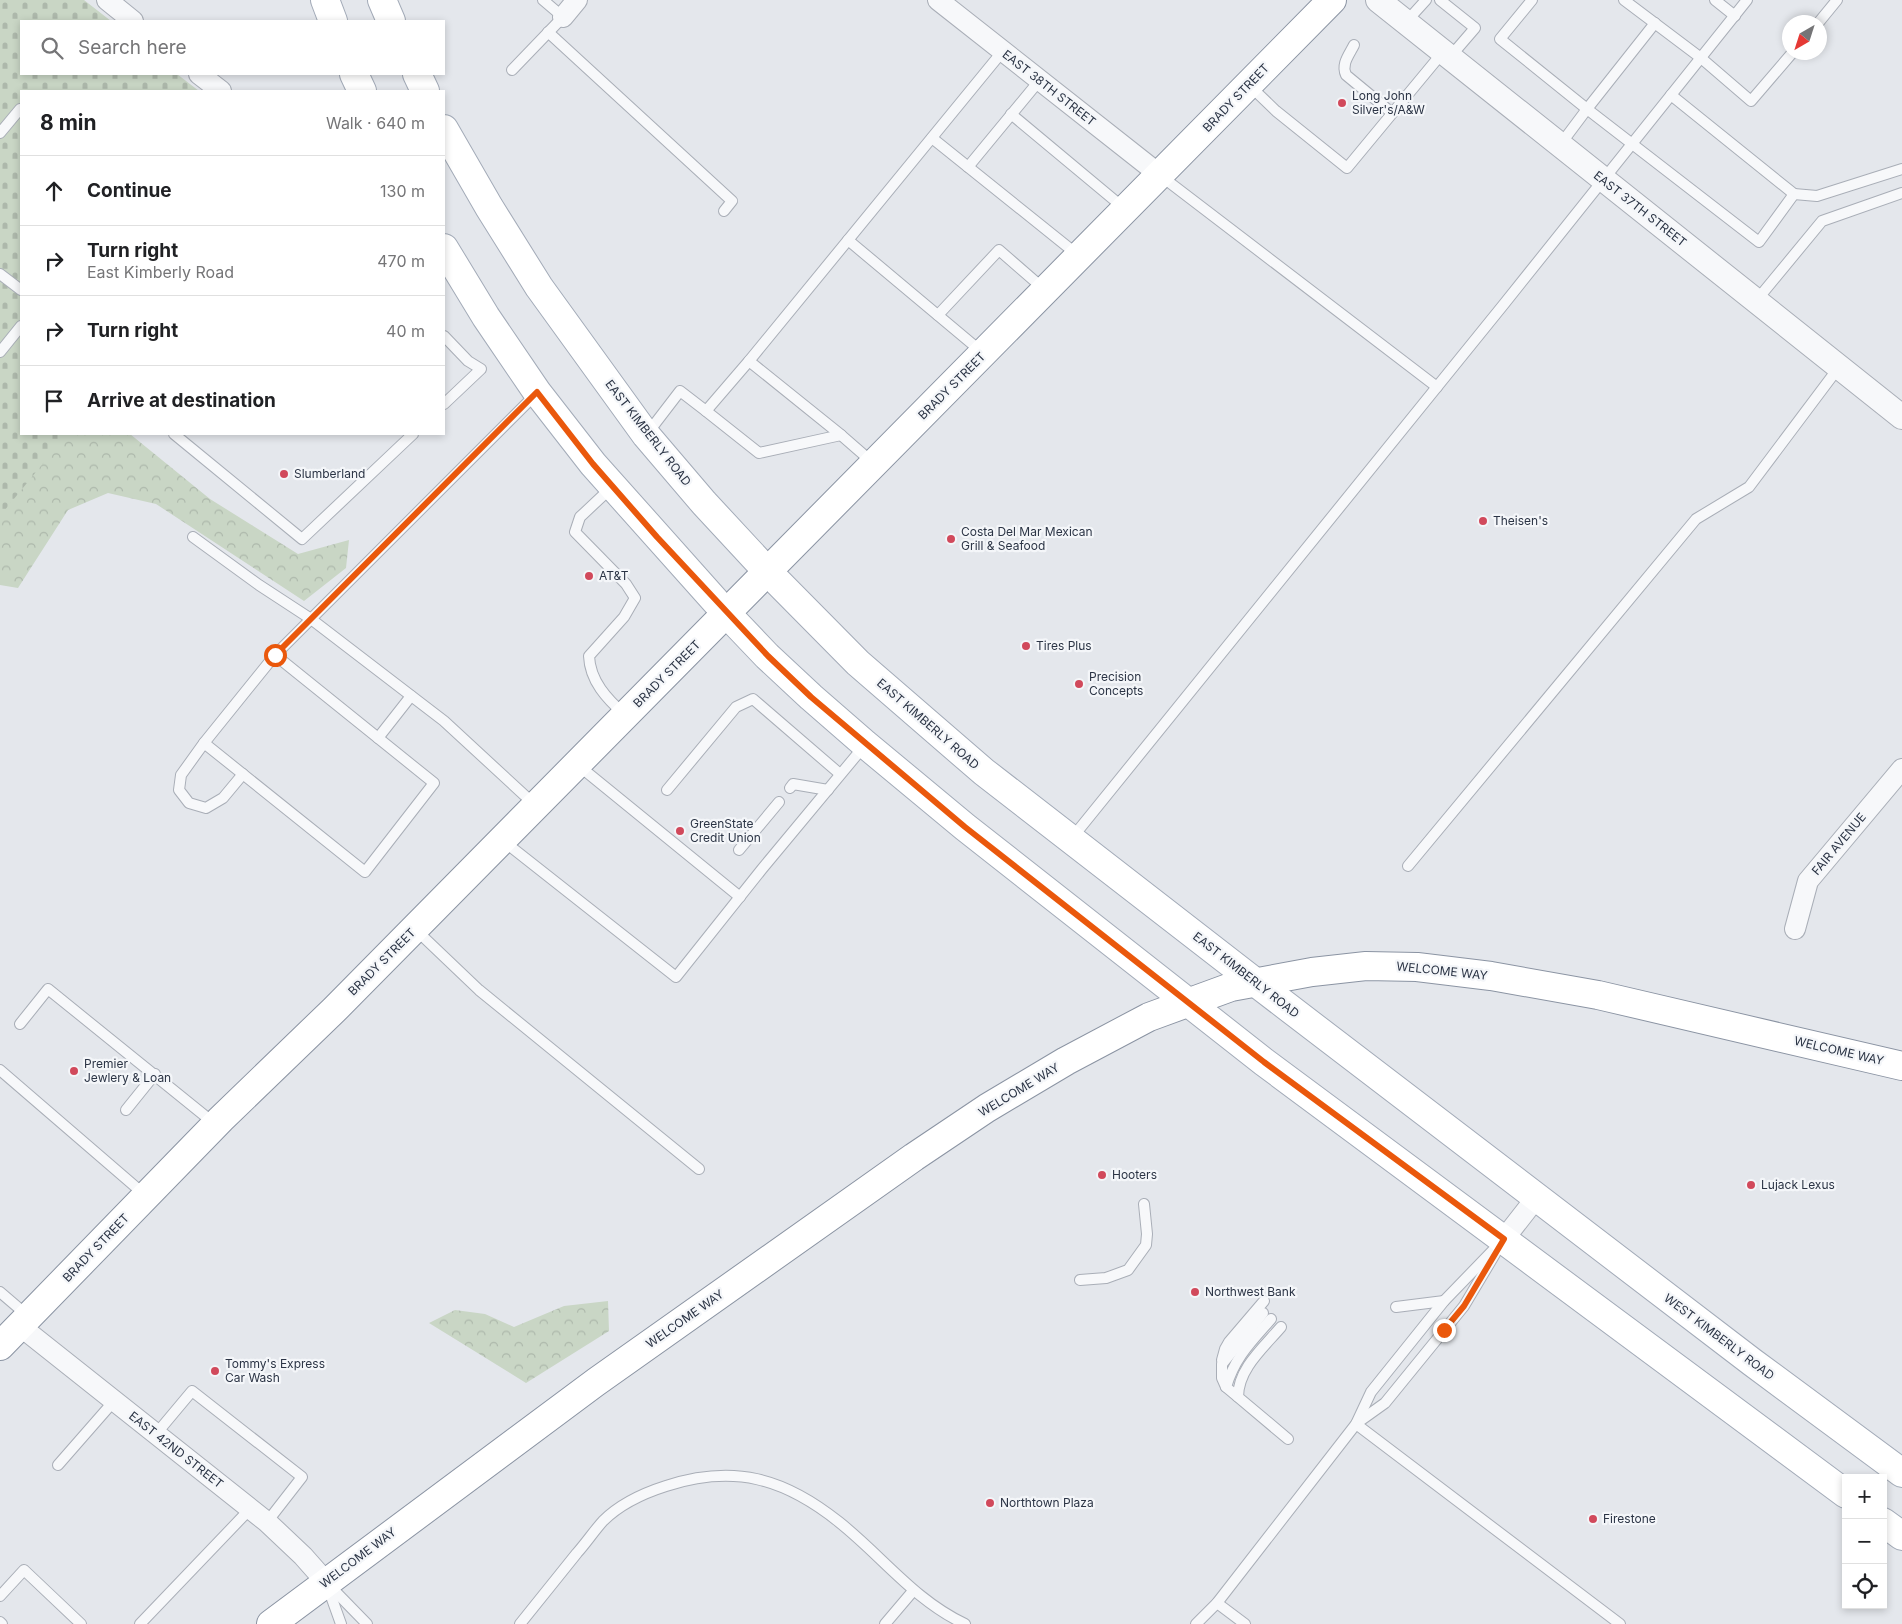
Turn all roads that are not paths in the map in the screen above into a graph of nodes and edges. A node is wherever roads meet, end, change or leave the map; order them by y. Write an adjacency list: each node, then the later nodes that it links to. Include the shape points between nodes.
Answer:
1 (106, 0): 19 (street)
2 (325, 0): 20 (main road)
3 (382, 0): 21 (main road)
4 (543, 0): 18 (lane)
5 (577, 0): 18 (street)
6 (938, 0): 26 (street, EAST 38TH STREET)
7 (1332, 0): 35 (main road, BRADY STREET)
8 (1378, 0): 22 (street, EAST 37TH STREET)
9 (1426, 0): 22 (lane)
10 (1440, 0): 27 (lane, via 1475,28)
11 (1532, 0): 41 (lane, via 1500,38)
12 (1624, 0): 23 (lane)
13 (1714, 0): 17 (lane)
14 (1747, 0): 17 (lane)
15 (1836, 0): 16 (lane)
16 (1824, 15)
17 (1734, 16): 28 (lane)
18 (563, 17): 24 (lane)
19 (132, 20)
20 (333, 20)
21 (392, 20)
22 (1406, 22): 27 (street, EAST 37TH STREET)
23 (1655, 23): 28 (lane); 41 (lane)
24 (548, 32): 30 (lane); 56 (lane, via 732,201)
25 (1354, 45): 42 (lane, via 1345,62 1346,75)
26 (1002, 52): 34 (street, EAST 38TH STREET); 46 (lane)
27 (1446, 55): 42 (lane); 47 (street, EAST 37TH STREET)
28 (1701, 58): 29 (lane, via 1751,101); 39 (lane)
29 (1786, 60)
30 (512, 70)
31 (200, 75): 36 (street)
32 (354, 75): 37 (main road)
33 (417, 75): 38 (main road)
34 (1039, 81): 43 (lane); 51 (street, EAST 38TH STREET)
35 (1249, 85): 42 (lane, via 1347,168); 51 (main road, BRADY STREET)
36 (220, 90)
37 (362, 90)
38 (425, 90)
39 (1671, 95): 48 (lane); 54 (lane)
40 (20, 109): 45 (lane)
41 (1587, 109): 47 (lane); 48 (lane)
42 (1392, 113)
43 (1011, 114): 49 (lane); 55 (lane)
44 (445, 131): 78 (main road, EAST KIMBERLY ROAD, via 539,287)
45 (0, 133)
46 (932, 138): 49 (lane); 57 (lane)
47 (1560, 145): 52 (street, EAST 37TH STREET)
48 (1632, 145): 52 (lane); 54 (lane, via 1759,242)
49 (968, 167): 59 (lane)
50 (1902, 170): 54 (lane, via 1817,196)
51 (1160, 175): 55 (main road, BRADY STREET); 71 (lane)
52 (1604, 180): 63 (street, EAST 37TH STREET); 71 (lane)
53 (1902, 193): 63 (lane, via 1822,222)
54 (1794, 194)
55 (1126, 210): 59 (main road, BRADY STREET)
56 (724, 211)
57 (848, 240): 64 (lane); 69 (lane)
58 (445, 250): 72 (main road)
59 (1080, 257): 62 (main road, BRADY STREET)
60 (0, 274): 61 (lane)
61 (20, 289)
62 (1046, 291): 64 (lane, via 999,250); 68 (main road, BRADY STREET)
63 (1756, 301): 70 (street, EAST 37TH STREET)
64 (938, 315): 68 (lane)
65 (20, 327): 67 (lane)
66 (445, 337): 73 (lane, via 468,361 481,369)
67 (0, 352)
68 (984, 354): 80 (main road, BRADY STREET)
69 (749, 361): 74 (lane); 79 (lane)
70 (1839, 367): 75 (street, EAST 37TH STREET); 104 (lane, via 1749,487 1696,519)
71 (1437, 387): 102 (lane)
72 (537, 392): 81 (main road); 85 (lane)
73 (445, 403)
74 (706, 411): 78 (lane, via 680,391); 79 (lane, via 759,453)
75 (1902, 417)
76 (175, 435): 77 (lane, via 302,539)
77 (412, 435)
78 (646, 435): 83 (main road, EAST KIMBERLY ROAD)
79 (841, 435): 80 (lane)
80 (875, 465): 83 (main road, BRADY STREET)
81 (612, 486): 84 (main road); 88 (lane, via 580,517 575,532 626,584 635,598 624,616 589,656 589,668 605,696)
82 (193, 537): 85 (lane)
83 (768, 572): 84 (main road, BRADY STREET); 102 (main road, EAST KIMBERLY ROAD, via 858,663 984,772)
84 (726, 614): 88 (main road, BRADY STREET); 91 (main road)
85 (311, 619): 86 (lane); 87 (lane)
86 (275, 655): 89 (lane); 90 (lane)
87 (411, 696): 89 (lane); 100 (lane, via 444,721)
88 (625, 716): 92 (main road, BRADY STREET)
89 (378, 738): 94 (lane, via 434,783 365,872)
90 (204, 743): 94 (lane); 94 (lane, via 181,774 179,790 188,803 206,808 223,798)
91 (865, 744): 95 (lane); 109 (main road, via 965,827)
92 (577, 765): 100 (main road, BRADY STREET); 105 (lane)
93 (1902, 769): 107 (street, FAIR AVENUE, via 1808,881)
94 (243, 774)
95 (840, 774): 97 (lane, via 753,699 736,707); 98 (lane)
96 (790, 788): 98 (lane, via 793,784)
97 (667, 790)
98 (828, 790): 105 (lane)
99 (779, 802): 103 (lane)
100 (536, 806): 101 (main road, BRADY STREET)
101 (502, 840): 105 (lane, via 676,977); 106 (main road, BRADY STREET)
102 (1071, 840): 108 (main road, EAST KIMBERLY ROAD)
103 (739, 850)
104 (1408, 866)
105 (740, 897)
106 (414, 929): 115 (main road, BRADY STREET); 116 (lane, via 479,990)
107 (1795, 929)
108 (1255, 982): 109 (main road, WELCOME WAY); 111 (main road, WELCOME WAY, via 1366,966 1426,968 1491,976 1598,995); 118 (main road, EAST KIMBERLY ROAD)
109 (1190, 1002): 120 (main road, via 1264,1062); 143 (main road, WELCOME WAY, via 1149,1017 987,1108 596,1382)
110 (20, 1024): 113 (lane, via 48,989)
111 (1902, 1066)
112 (0, 1070): 117 (lane)
113 (155, 1074): 114 (lane); 115 (lane)
114 (126, 1110)
115 (216, 1124): 117 (main road, BRADY STREET)
116 (699, 1169)
117 (147, 1196): 126 (main road, BRADY STREET)
118 (1536, 1198): 120 (street); 137 (main road, WEST KIMBERLY ROAD)
119 (1144, 1204): 121 (lane, via 1148,1234 1146,1245 1128,1270 1106,1278)
120 (1504, 1239): 124 (lane); 133 (lane, via 1464,1306 1385,1403); 138 (main road)
121 (1080, 1280)
122 (0, 1292): 126 (lane)
123 (1264, 1301): 129 (lane, via 1229,1342)
124 (1444, 1301): 125 (lane); 133 (lane, via 1371,1392)
125 (1396, 1307)
126 (24, 1321): 128 (main road, BRADY STREET); 132 (street, EAST 42ND STREET)
127 (1281, 1328): 131 (lane, via 1247,1367 1238,1388)
128 (0, 1346)
129 (1222, 1364): 130 (lane); 130 (lane, via 1267,1316 1231,1370)
130 (1226, 1387): 131 (lane)
131 (1238, 1397): 135 (lane)
132 (114, 1401): 134 (street, EAST 42ND STREET); 136 (lane)
133 (1356, 1424): 146 (lane); 157 (lane)
134 (156, 1434): 139 (street, EAST 42ND STREET); 140 (lane, via 192,1391 302,1477)
135 (1288, 1438)
136 (58, 1465)
137 (1902, 1473)
138 (1842, 1491)
139 (250, 1509): 140 (street, EAST 42ND STREET); 148 (lane)
140 (266, 1522): 143 (street, EAST 42ND STREET)
141 (1887, 1525): 142 (main road)
142 (1902, 1536)
143 (326, 1582): 149 (main road, WELCOME WAY); 150 (lane); 151 (lane)
144 (913, 1591): 152 (lane, via 840,1523 792,1492 756,1478 700,1477 637,1497 604,1520); 153 (lane); 154 (lane, via 944,1614)
145 (0, 1596): 147 (lane, via 24,1570)
146 (1217, 1602): 155 (lane); 156 (lane)
147 (80, 1624)
148 (140, 1624)
149 (271, 1624)
150 (341, 1624)
151 (367, 1624)
152 (520, 1624)
153 (884, 1624)
154 (965, 1624)
155 (1196, 1624)
156 (1245, 1624)
157 (1620, 1624)

